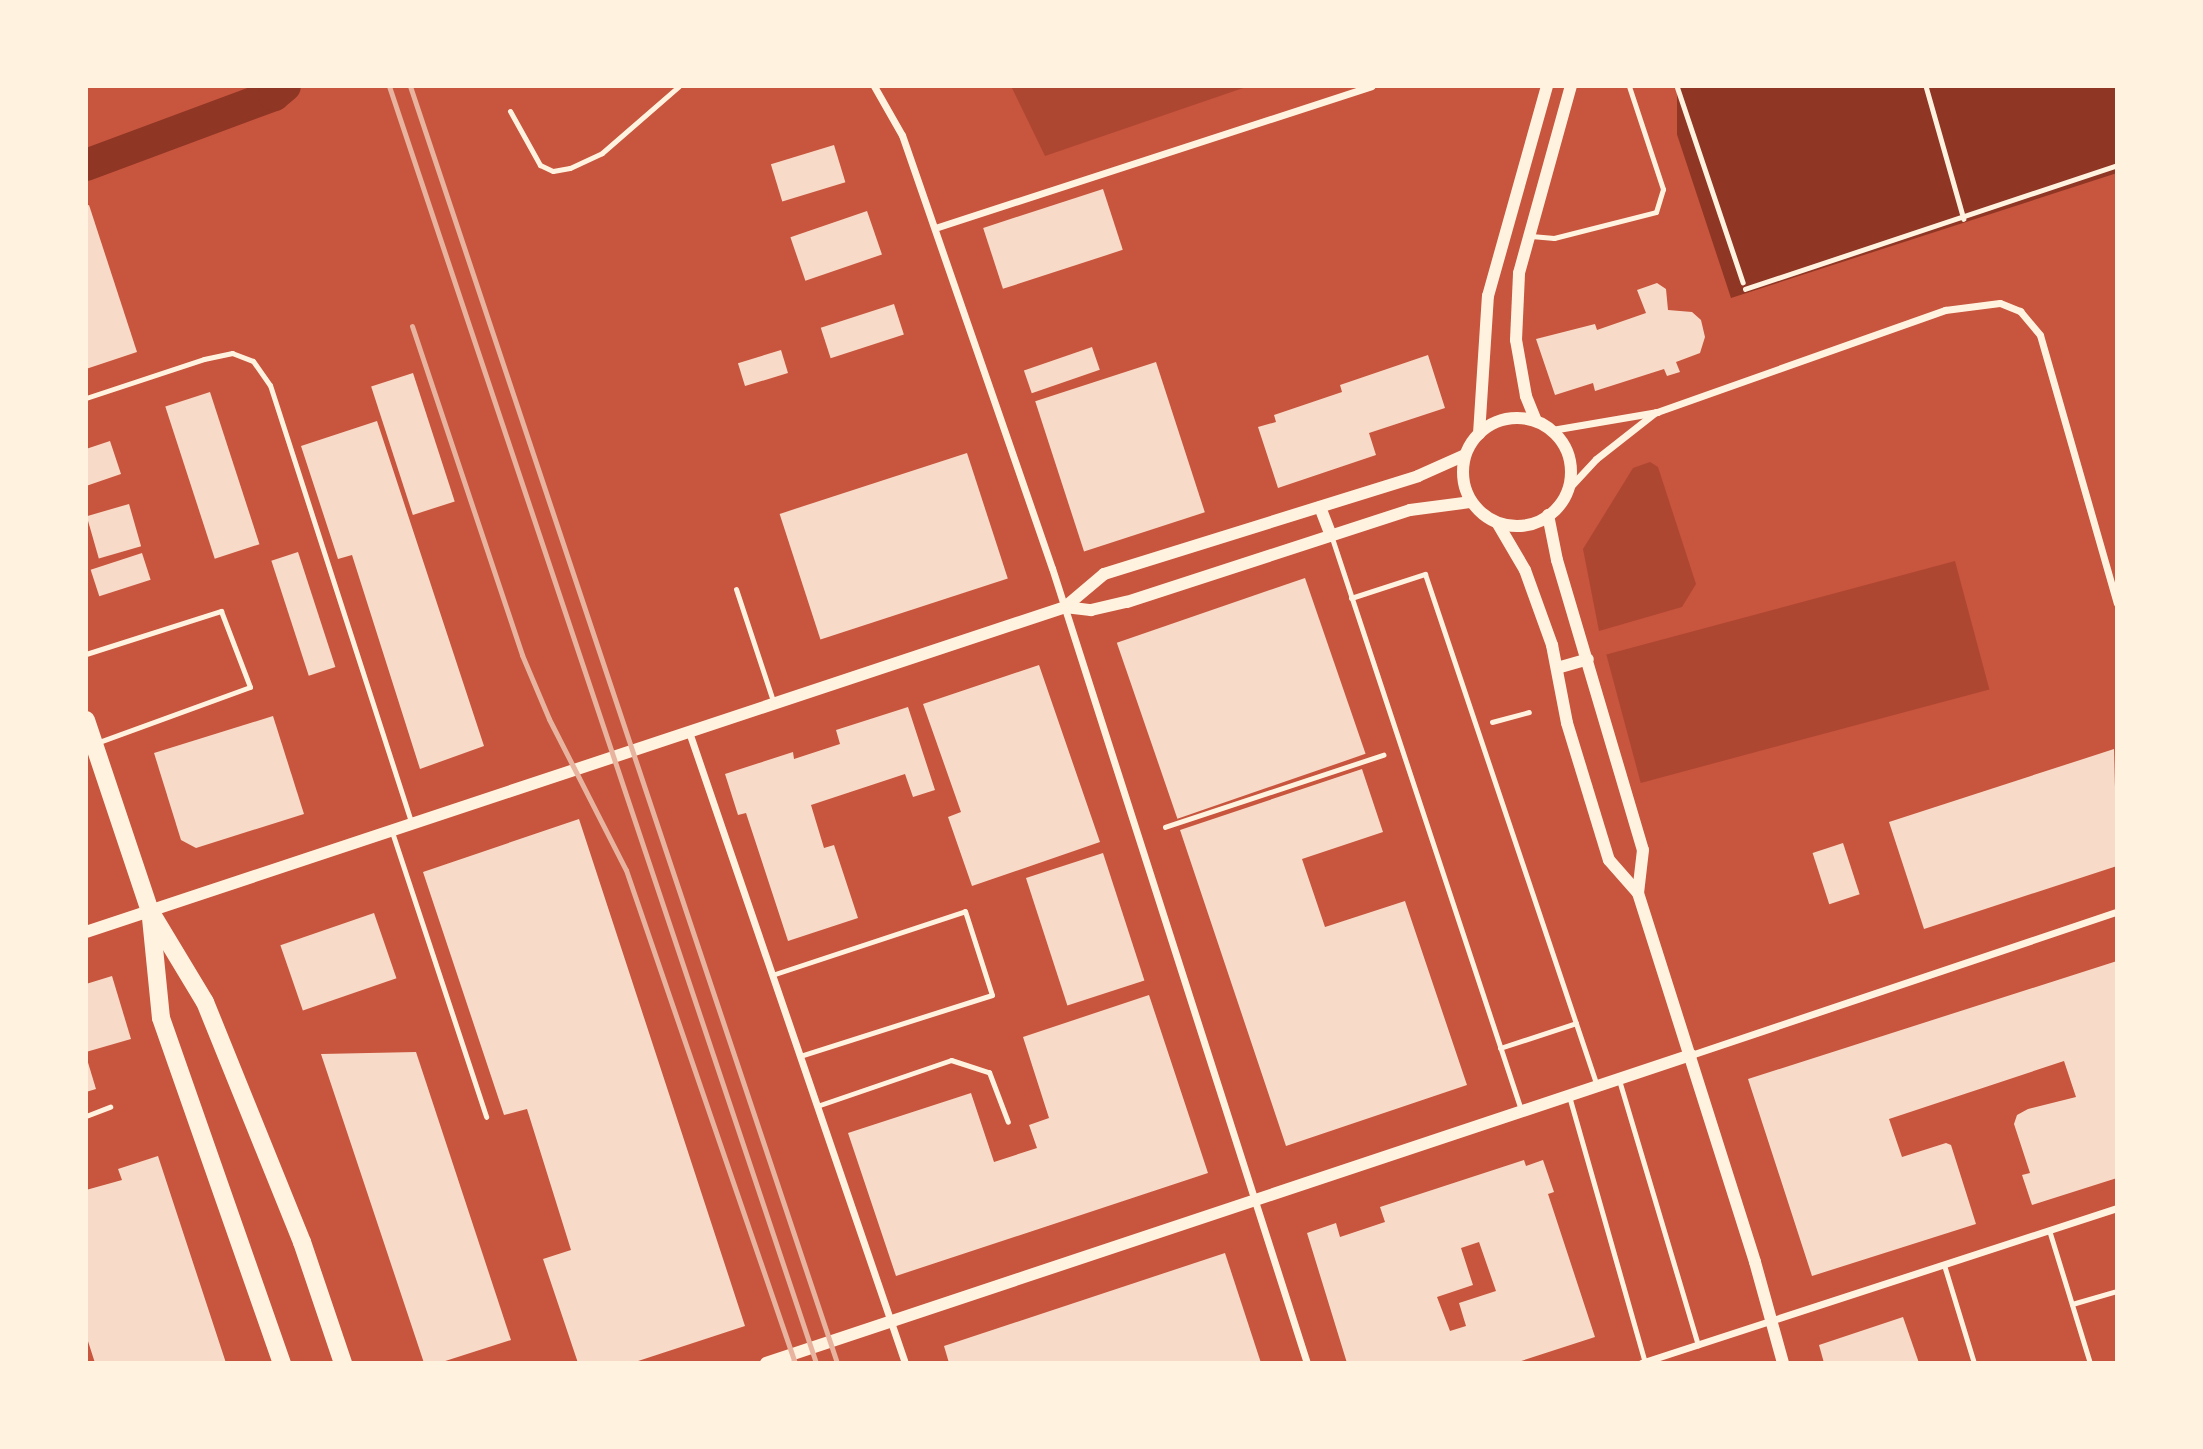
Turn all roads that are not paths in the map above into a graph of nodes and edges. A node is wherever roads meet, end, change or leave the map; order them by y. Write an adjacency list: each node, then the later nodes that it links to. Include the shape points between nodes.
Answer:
1 (679, 86): 7 (lane, via 602,153 553,171 540,165)
2 (874, 86): 8 (street, via 902,135)
3 (1372, 86): 8 (street)
4 (1571, 86): 10 (street)
5 (1629, 86): 10 (lane, via 1662,189 1656,212 1554,238)
6 (1544, 88): 9 (street)
7 (510, 111)
8 (935, 228): 26 (street)
9 (1509, 230): 10 (street); 15 (street, via 1488,296)
10 (1531, 236): 13 (street, via 1520,273 1516,340 1525,396)
11 (86, 398): 34 (lane, via 204,359 232,354 253,361 270,385)
12 (1657, 412): 14 (street); 17 (street, via 1596,459); 25 (street, via 1945,310 2000,303 2020,311 2033,322 2045,351)
13 (1536, 421): 14 (street); 15 (street, via 1505,420)
14 (1552, 430): 17 (street, via 1570,454)
15 (1479, 434): 16 (street)
16 (1465, 455): 18 (street, via 1463,472); 19 (street, via 1418,476)
17 (1570, 487): 20 (street)
18 (1471, 502): 21 (street); 22 (street, via 1426,506)
19 (1320, 507): 22 (street); 26 (street, via 1104,574)
20 (1549, 515): 21 (street, via 1516,527); 28 (street, via 1557,560)
21 (1498, 524): 29 (street, via 1525,570)
22 (1331, 535): 24 (lane); 26 (street, via 1127,602 1091,610)
23 (736, 589): 30 (lane)
24 (1351, 598): 41 (lane, via 1425,574); 42 (lane)
25 (2117, 603)
26 (1065, 607): 30 (street); 54 (street)
27 (86, 654): 33 (lane, via 221,611 250,687)
28 (1588, 659): 29 (street); 36 (street, via 1643,850)
29 (1557, 668): 36 (street, via 1567,723 1609,860)
30 (774, 704): 32 (street)
31 (86, 720): 33 (main road)
32 (689, 732): 34 (street); 40 (street)
33 (94, 744): 37 (main road)
34 (412, 825): 35 (street)
35 (392, 832): 37 (street); 52 (lane)
36 (1638, 893): 43 (street)
37 (150, 911): 39 (street); 63 (main road, via 161,1018); 64 (main road, via 205,1002 302,1242)
38 (2117, 912): 43 (street)
39 (86, 932)
40 (772, 975): 44 (street); 44 (lane, via 965,911 992,995)
41 (1576, 1023): 42 (lane); 46 (lane)
42 (1500, 1048): 50 (lane)
43 (1691, 1055): 45 (street); 60 (street)
44 (800, 1056): 48 (street)
45 (1619, 1080): 46 (street); 62 (lane)
46 (1598, 1086): 47 (street)
47 (1569, 1096): 50 (street); 68 (lane)
48 (817, 1106): 53 (lane, via 951,1060 989,1072); 61 (street)
49 (110, 1107): 51 (lane)
50 (1522, 1112): 54 (street)
51 (86, 1116)
52 (486, 1117)
53 (1008, 1122)
54 (1257, 1200): 61 (street); 67 (street)
55 (2117, 1208): 56 (street)
56 (2049, 1230): 57 (street); 59 (lane)
57 (1944, 1265): 60 (street); 70 (lane)
58 (2117, 1291): 59 (lane)
59 (2072, 1304): 71 (lane)
60 (1771, 1321): 62 (street); 69 (street)
61 (890, 1323): 65 (street); 66 (street)
62 (1698, 1345): 68 (street)
63 (282, 1363)
64 (343, 1363)
65 (766, 1363)
66 (905, 1363)
67 (1307, 1363)
68 (1643, 1363)
69 (1783, 1363)
70 (1974, 1363)
71 (2090, 1363)

